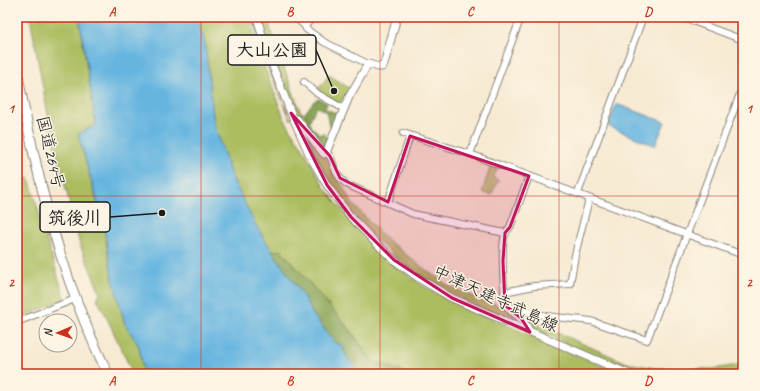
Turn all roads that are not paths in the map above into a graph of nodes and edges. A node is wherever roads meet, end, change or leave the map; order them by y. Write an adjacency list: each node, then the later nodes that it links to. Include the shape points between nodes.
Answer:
1 (258, 17): 15 (main road, 中津天建寺武島線, via 266,49)
2 (295, 17): 8 (street)
3 (312, 17): 8 (street)
4 (397, 17): 10 (main road, via 384,64 382,67)
5 (521, 17): 19 (street)
6 (643, 17): 21 (street)
7 (682, 17): 9 (street)
8 (305, 26): 10 (street, via 324,42)
9 (743, 40)
10 (368, 64): 14 (main road)
11 (17, 71): 28 (highway, 国道264号, via 38,169)
12 (304, 82): 14 (street, via 318,94)
13 (743, 86): 25 (street)
14 (344, 109): 18 (main road)
15 (291, 113): 18 (main road); 31 (main road, 中津天建寺武島線, via 311,158 327,185 351,217 394,260 452,298)
16 (403, 133): 17 (street)
17 (410, 136): 19 (street); 23 (street)
18 (326, 154): 23 (street, via 330,156 336,172 346,184)
19 (470, 154): 20 (street)
20 (529, 176): 21 (street); 24 (street, via 510,227)
21 (578, 193): 22 (street)
22 (589, 198): 25 (street); 27 (street, via 570,284 534,286)
23 (388, 202): 24 (street, via 413,214)
24 (505, 233): 27 (street)
25 (687, 234): 26 (street); 29 (street, via 647,340 591,321 546,316)
26 (743, 255)
27 (504, 292): 29 (street)
28 (75, 299): 30 (street); 32 (highway, 国道264号)
29 (506, 306): 31 (street, via 521,318)
30 (17, 322)
31 (530, 332): 33 (main road, 中津天建寺武島線)
32 (108, 374)
33 (629, 374)

